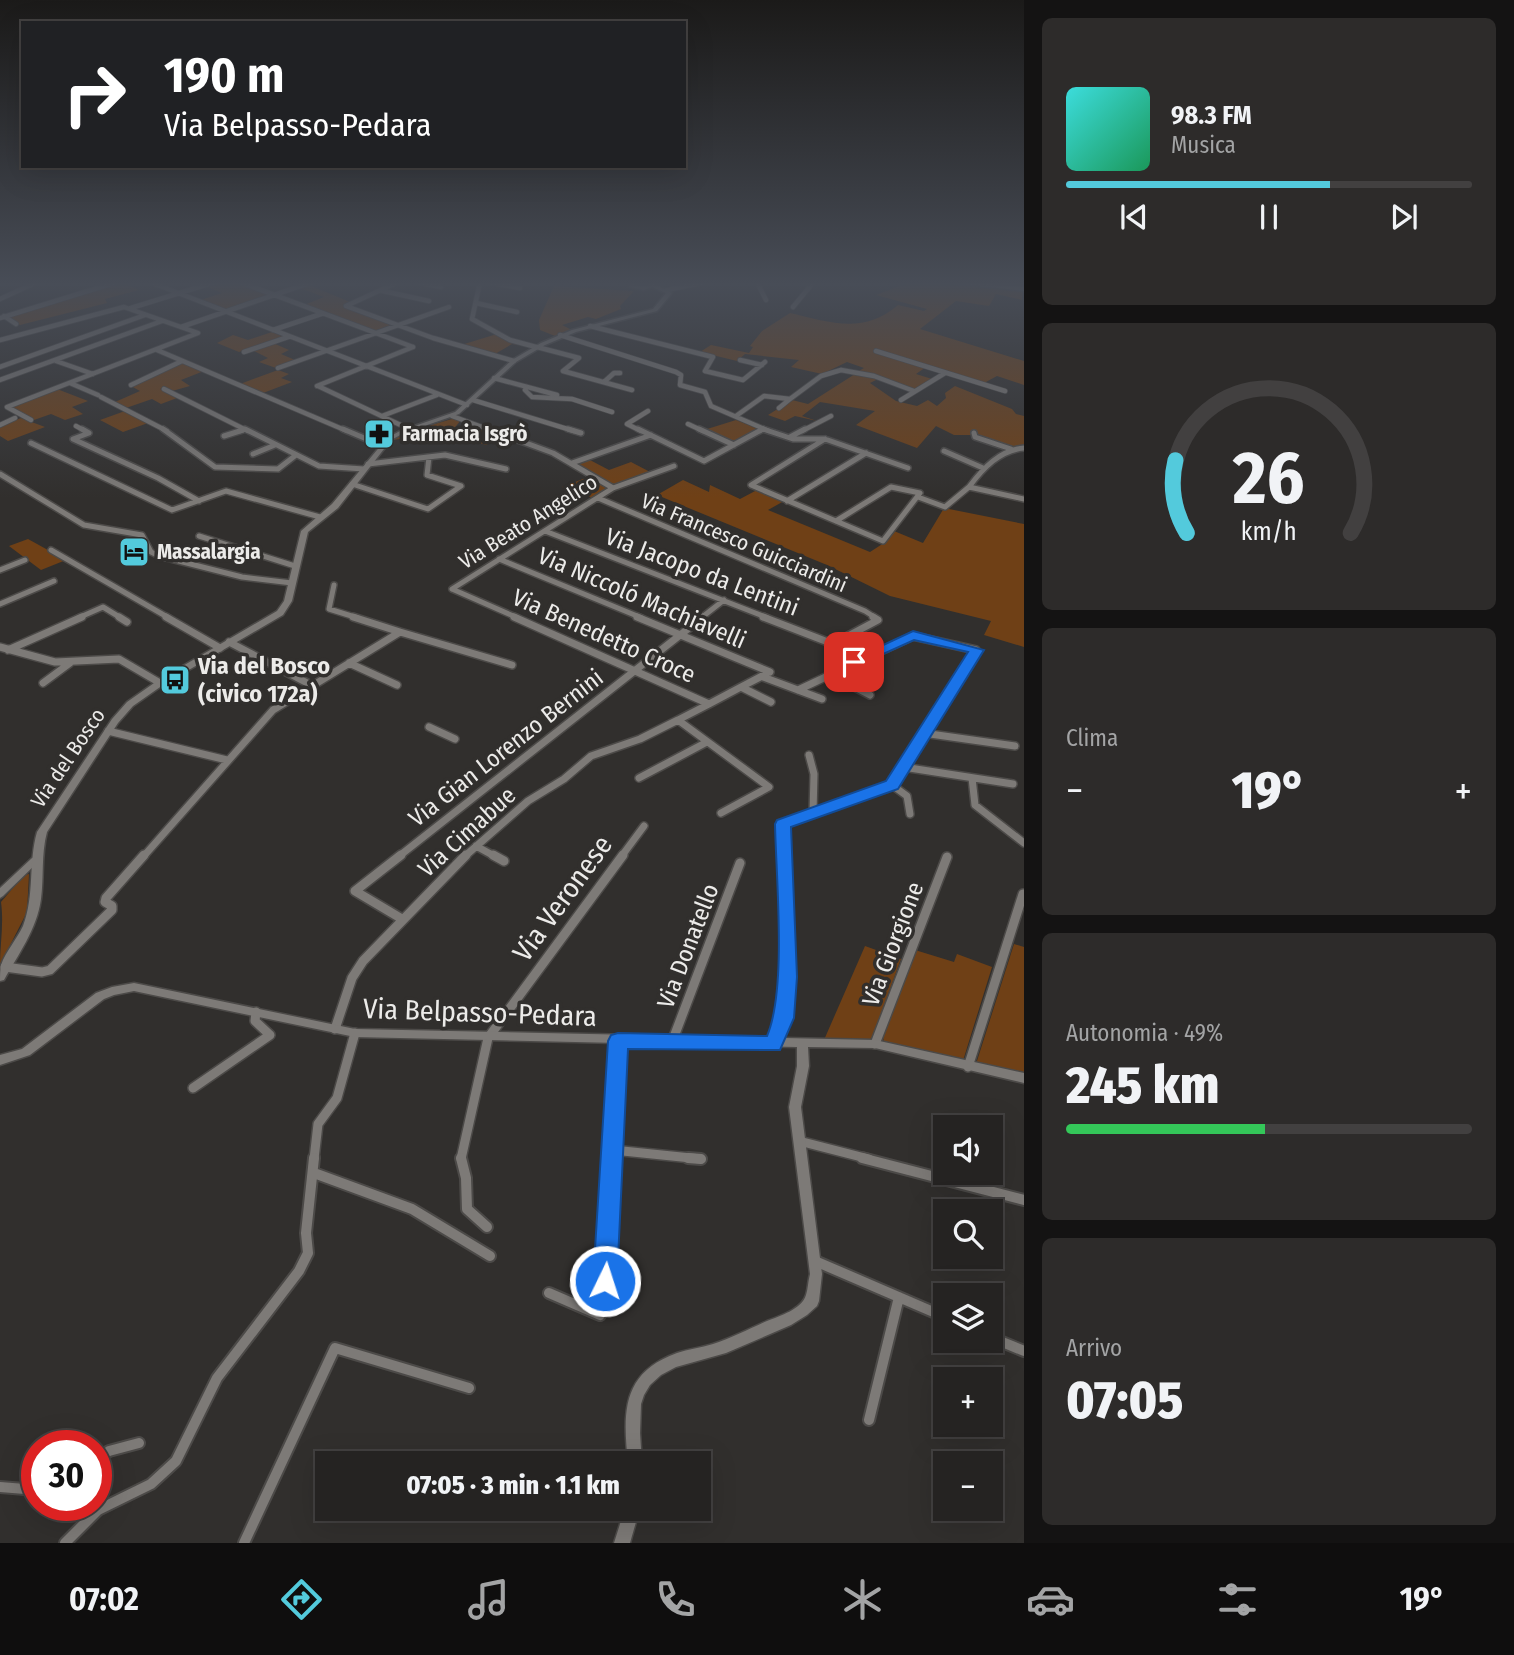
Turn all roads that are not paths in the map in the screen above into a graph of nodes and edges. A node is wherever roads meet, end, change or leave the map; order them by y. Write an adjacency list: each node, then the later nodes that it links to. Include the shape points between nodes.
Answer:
1 (34, 354): 18 (street)
2 (71, 354): 14 (street)
3 (144, 354): 23 (street)
4 (167, 354): 16 (street)
5 (316, 354): 20 (street)
6 (332, 354): 19 (street)
7 (396, 354): 19 (street)
8 (492, 354): 17 (street)
9 (525, 354): 17 (main road, Via del Bosco)
10 (563, 354): 26 (street, via 579,358 563,371)
11 (620, 354): 44 (street, via 676,372 681,375 681,386 705,392 711,406)
12 (701, 354): 15 (street, via 713,357 705,371 743,380 764,364)
13 (885, 354): 22 (street)
14 (55, 360): 23 (street); 25 (street)
15 (740, 360)
16 (182, 361): 28 (street); 63 (street)
17 (514, 361): 24 (main road, Via del Bosco)
18 (0, 366)
19 (365, 367): 34 (street); 42 (street, via 317,386)
20 (278, 369)
21 (620, 373): 26 (street)
22 (945, 373): 32 (street); 33 (street)
23 (93, 374): 27 (street)
24 (494, 378): 29 (street); 38 (main road, Via del Bosco)
25 (0, 380)
26 (604, 382): 31 (street)
27 (70, 383): 47 (street, via 7,407); 69 (street, via 169,432 215,467 278,469)
28 (131, 385)
29 (527, 387): 35 (street); 41 (street, via 528,394 535,397 574,399)
30 (163, 389): 51 (street)
31 (632, 390)
32 (914, 391): 36 (street, via 838,370 813,381); 37 (street)
33 (1006, 391)
34 (436, 395): 38 (street); 42 (street)
35 (557, 395)
36 (790, 399): 39 (street); 44 (street, via 764,396)
37 (901, 400)
38 (470, 402): 43 (main road, Via del Bosco); 54 (street)
39 (779, 408)
40 (648, 411): 56 (street, via 627,424)
41 (612, 412)
42 (382, 416): 52 (street)
43 (452, 416): 52 (main road, Via del Bosco); 71 (street, Via Beato Angelico)
44 (736, 416): 53 (street)
45 (831, 416): 58 (street)
46 (15, 418): 49 (street)
47 (31, 420)
48 (688, 424): 62 (street)
49 (0, 425)
50 (76, 426): 86 (street, via 89,433 73,439)
51 (243, 429): 57 (street); 61 (street)
52 (409, 429): 63 (main road, Via del Bosco)
53 (763, 429): 58 (street); 62 (street)
54 (581, 433)
55 (974, 433): 65 (street)
56 (651, 435): 62 (street, via 704,461); 71 (street)
57 (224, 436)
58 (790, 438): 59 (street)
59 (825, 439): 67 (street); 87 (street, via 751,484)
60 (31, 443): 86 (street, via 172,510)
61 (275, 445): 68 (street); 69 (street)
62 (734, 445)
63 (383, 446): 72 (main road, Via del Bosco)
64 (1024, 448): 65 (street)
65 (1011, 449): 75 (street)
66 (944, 451): 75 (street)
67 (866, 453): 74 (street); 87 (street)
68 (253, 454)
69 (296, 455): 72 (street, via 319,466)
70 (429, 457): 72 (street); 76 (street, via 445,455); 79 (street, via 427,475 461,486 428,509)
71 (572, 463): 81 (street, Via Beato Angelico)
72 (366, 466): 79 (main road, Via del Bosco)
73 (674, 466): 81 (street)
74 (908, 468)
75 (983, 468): 80 (street)
76 (506, 469)
77 (0, 474): 98 (street, via 84,525 142,535 153,554 242,577)
78 (220, 482): 82 (street)
79 (352, 484): 88 (main road, Via del Bosco)
80 (969, 487): 83 (street, via 946,507); 85 (street)
81 (613, 488): 84 (street, Via Beato Angelico)
82 (226, 491): 86 (street); 88 (street)
83 (918, 497): 89 (street, via 915,490 891,487); 89 (street, via 883,541)
84 (598, 498): 90 (street, Via Beato Angelico); 103 (street, Via Francesco Guicciardini)
85 (1024, 499)
86 (199, 501)
87 (787, 501): 89 (street)
88 (320, 517): 95 (main road, Via del Bosco, via 303,535)
89 (836, 521)
90 (545, 531): 93 (street, Via Beato Angelico); 101 (street, Via Jacopo da Lentini)
91 (199, 536): 95 (street)
92 (51, 550): 108 (street)
93 (499, 559): 100 (street, Via Beato Angelico); 106 (street, Via Niccoló Machiavelli)
94 (25, 560): 96 (street)
95 (295, 566): 98 (main road, Via del Bosco)
96 (0, 570)
97 (54, 581): 102 (street)
98 (292, 583): 107 (main road, Via del Bosco, via 280,613)
99 (334, 585): 105 (street, via 329,609)
100 (452, 589): 113 (street, Via Benedetto Croce)
101 (724, 600): 103 (street, Via Jacopo da Lentini, via 833,644 870,627); 106 (street, Via Gian Lorenzo Bernini)
102 (0, 604)
103 (877, 617)
104 (127, 622): 109 (street, via 103,607)
105 (400, 632): 111 (street); 112 (street)
106 (679, 634): 113 (street, Via Gian Lorenzo Bernini); 114 (street, Via Niccoló Machiavelli)
107 (229, 642): 108 (main road, Via del Bosco); 119 (street)
108 (220, 648): 117 (main road, Via del Bosco)
109 (3, 649): 110 (street)
110 (70, 663): 116 (street); 117 (street, via 119,659)
111 (349, 663): 118 (street); 119 (street)
112 (512, 665)
113 (635, 670): 125 (street, Via Benedetto Croce); 152 (street, Via Gian Lorenzo Bernini, via 355,891)
114 (767, 674): 120 (street); 121 (street, Via Niccoló Machiavelli)
115 (829, 674): 121 (street); 122 (street); 129 (street, via 913,636 976,650)
116 (43, 683)
117 (160, 683): 128 (main road, Via del Bosco, via 130,704)
118 (397, 685)
119 (313, 686): 134 (street, via 273,710)
120 (741, 687): 124 (street); 125 (street)
121 (798, 690): 123 (street, Via Niccoló Machiavelli)
122 (870, 695)
123 (822, 699)
124 (771, 702)
125 (709, 704): 126 (street, Via Benedetto Croce)
126 (678, 720): 131 (street, Via Benedetto Croce); 145 (street, Via Cimabue, via 591,755 564,779 527,801)
127 (429, 727): 130 (street)
128 (108, 731): 134 (street); 147 (main road, Via del Bosco, via 51,817)
129 (923, 733): 132 (street); 135 (street)
130 (455, 739)
131 (708, 742): 136 (street); 140 (street, Via Benedetto Croce, via 769,788)
132 (1015, 746)
133 (809, 755): 141 (street, via 814,774)
134 (227, 760): 153 (street, via 106,898 112,910 50,970)
135 (903, 767): 137 (street); 139 (street)
136 (639, 778)
137 (972, 778): 138 (street); 144 (street, via 975,805)
138 (1013, 784)
139 (892, 785): 141 (street); 142 (street, via 907,796)
140 (721, 813)
141 (813, 813): 160 (street, via 783,824 787,977 784,1018)
142 (910, 814)
143 (644, 826): 157 (street, Via Veronese)
144 (1024, 844)
145 (476, 846): 148 (street); 152 (street, Via Cimabue)
146 (947, 857): 161 (street, Via Giorgione)
147 (35, 860): 150 (street, Via del Bosco); 153 (main road, via 34,906)
148 (504, 861)
149 (740, 863): 159 (street, Via Donatello)
150 (0, 894)
151 (1023, 894): 164 (street)
152 (402, 919): 155 (street, Via Cimabue, via 370,950 352,978)
153 (3, 972)
154 (256, 1012): 155 (street, Via Belpasso-Pedara); 163 (street, Via Belpasso-Pedara, via 134,987 112,991 26,1052); 166 (street, via 256,1021 270,1035)
155 (335, 1028): 156 (street, Via Belpasso-Pedara)
156 (355, 1033): 157 (street, Via Belpasso-Pedara); 170 (street, via 337,1098 317,1124)
157 (488, 1038): 158 (street, Via Belpasso-Pedara); 172 (street, Via Veronese, via 460,1162 466,1178 467,1209)
158 (618, 1041): 159 (street, Via Belpasso-Pedara); 168 (street)
159 (672, 1042): 160 (street, Via Belpasso-Pedara)
160 (773, 1044): 162 (street, Via Belpasso-Pedara)
161 (875, 1044): 162 (street, Via Belpasso-Pedara); 164 (street, Via Belpasso-Pedara)
162 (802, 1045): 167 (street, via 795,1107)
163 (0, 1060)
164 (968, 1068): 165 (street, Via Belpasso-Pedara)
165 (1024, 1078)
166 (193, 1088)
167 (799, 1141): 171 (street); 174 (street)
168 (613, 1150): 169 (street); 175 (street, via 604,1308 600,1315)
169 (701, 1159)
170 (314, 1173): 173 (street, via 412,1209); 188 (street, via 306,1233 309,1253 253,1335 217,1378 176,1461 151,1484 98,1510)
171 (1024, 1199)
172 (487, 1227)
173 (490, 1256)
174 (814, 1260): 176 (street); 184 (street, via 816,1291 799,1314 713,1351 672,1361 651,1374 635,1395)
175 (550, 1293)
176 (899, 1297): 177 (street); 181 (street)
177 (933, 1312)
178 (1003, 1342): 179 (street)
179 (1024, 1351)
180 (469, 1388): 189 (street, via 335,1348)
181 (869, 1420)
182 (139, 1443): 183 (street)
183 (112, 1450)
184 (634, 1451)
185 (0, 1487): 186 (street)
186 (21, 1489)
187 (629, 1521): 190 (street)
188 (65, 1543)
189 (244, 1543)
190 (622, 1543)

